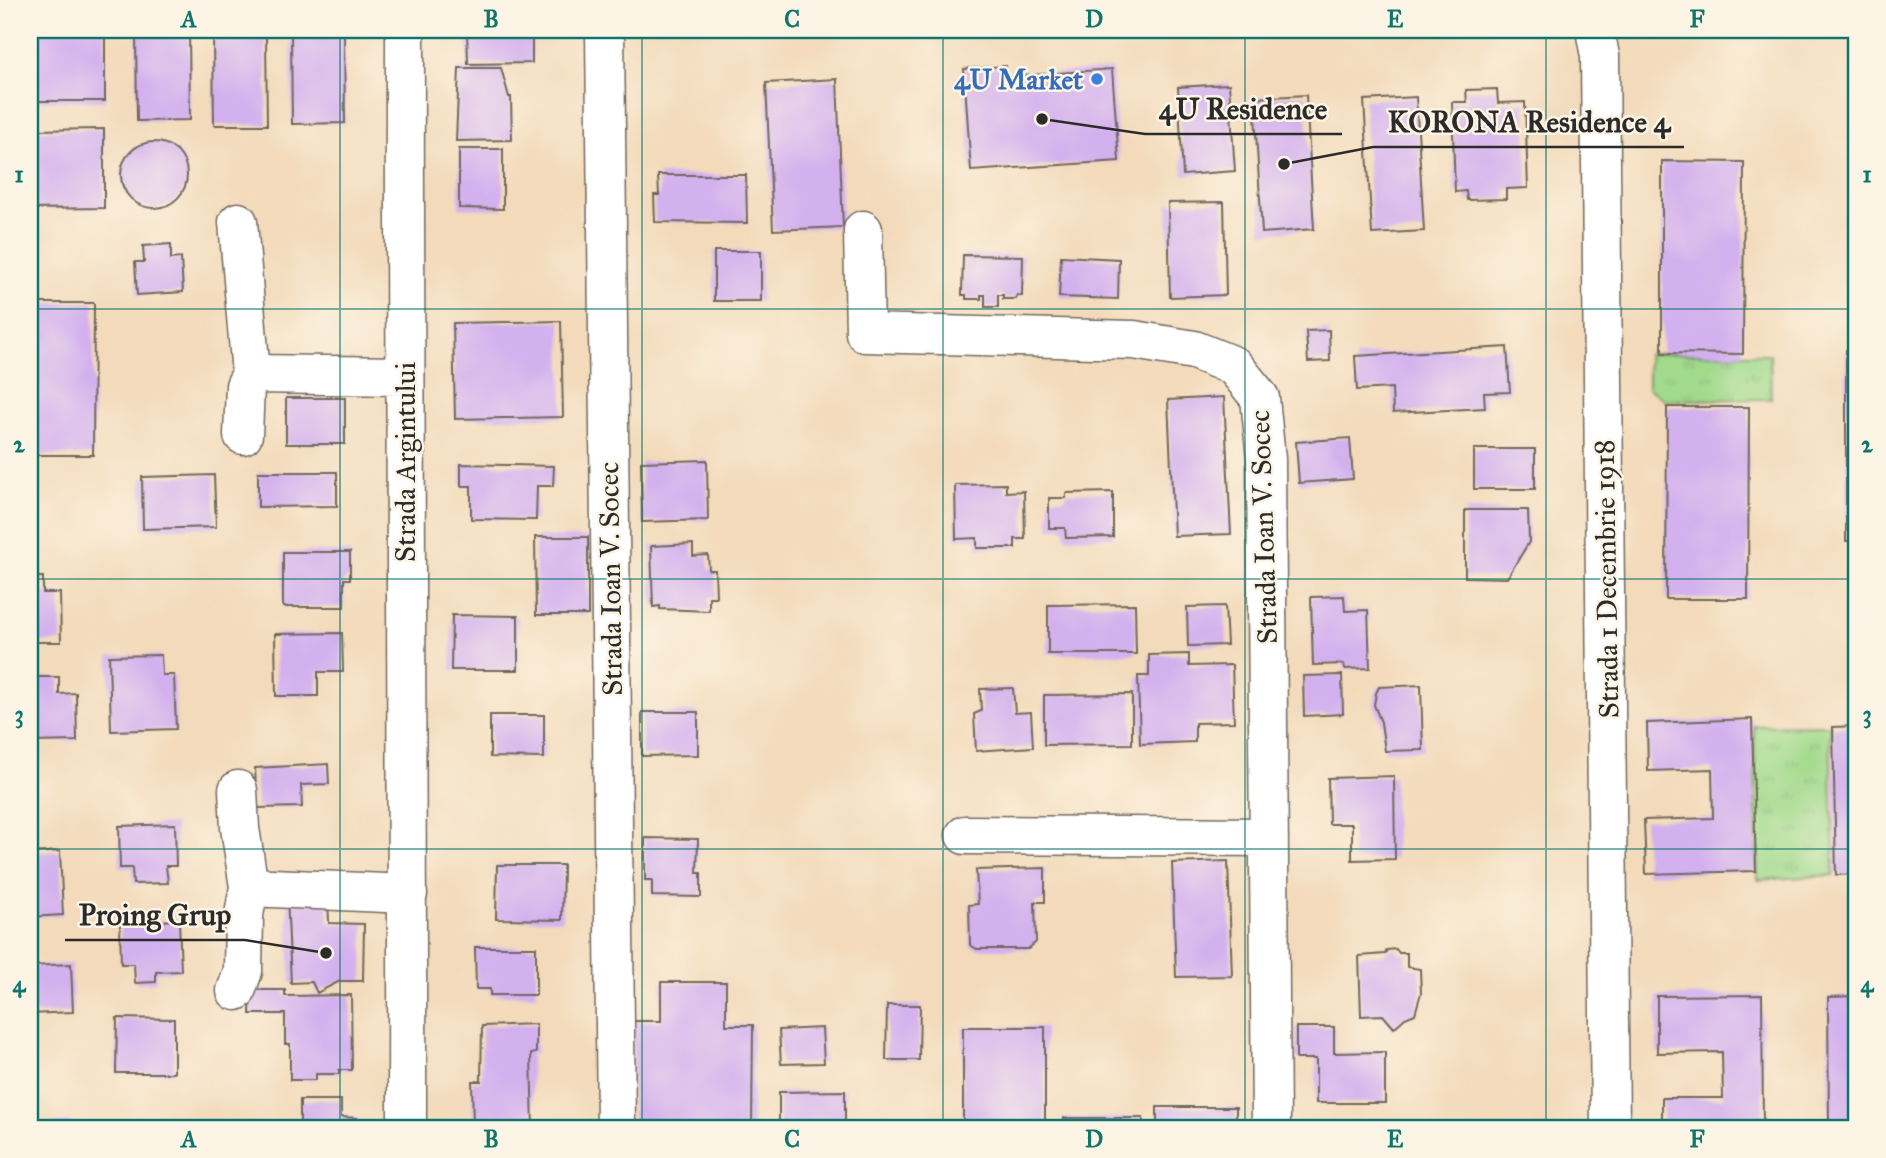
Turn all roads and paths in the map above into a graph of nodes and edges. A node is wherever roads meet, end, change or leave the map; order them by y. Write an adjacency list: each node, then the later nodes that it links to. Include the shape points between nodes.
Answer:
1 (405, 30): 7 (street, Strada Argintului)
2 (605, 30): 16 (street, Strada Ioan V. Socec)
3 (1595, 30): 18 (street, Strada 1 Decembrie 1918, via 1600,56)
4 (238, 222): 6 (street)
5 (863, 230): 11 (street, Strada Ioan V. Socec, via 864,334 1134,340 1195,349 1234,366 1260,398 1266,459)
6 (251, 374): 7 (street); 8 (street, via 245,386)
7 (404, 376): 13 (street, Strada Argintului)
8 (243, 435)
9 (239, 790): 12 (street)
10 (965, 835): 11 (street)
11 (1269, 837): 17 (street, Strada Ioan V. Socec)
12 (249, 887): 13 (street); 14 (street, via 243,971)
13 (408, 894): 15 (street, Strada Argintului)
14 (236, 990)
15 (407, 1128)
16 (616, 1128)
17 (1271, 1128)
18 (1610, 1128)

